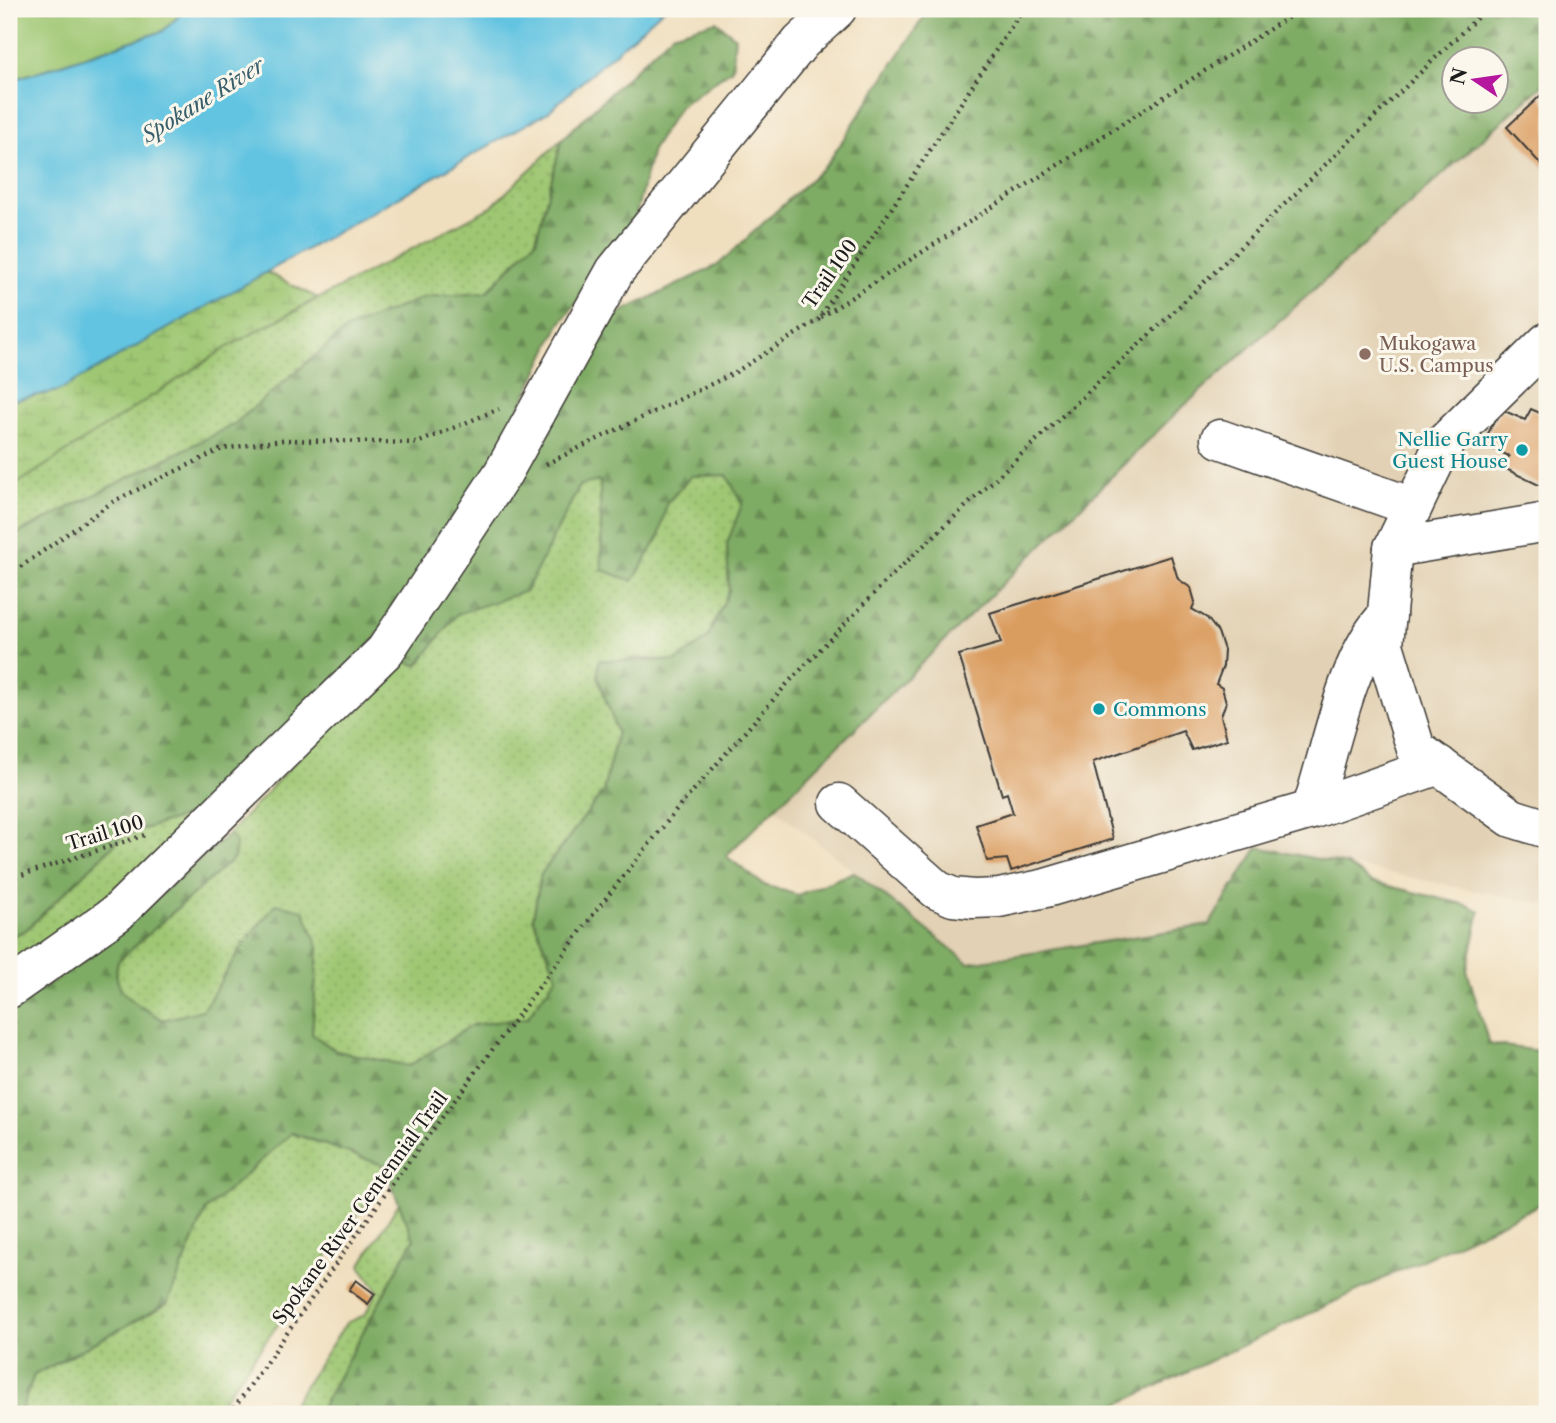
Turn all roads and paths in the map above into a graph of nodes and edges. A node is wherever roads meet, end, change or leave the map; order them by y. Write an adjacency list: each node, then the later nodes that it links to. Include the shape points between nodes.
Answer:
1 (837, 9): 21 (street, via 801,42 615,271 503,473 385,651 117,913)
2 (1023, 9): 5 (path, Trail 100)
3 (1301, 9): 5 (path)
4 (1486, 9): 22 (path, Spokane River Centennial Trail, via 888,579 786,684 639,858 393,1183)
5 (818, 320): 9 (path, Trail 100, via 734,373)
6 (1547, 342): 10 (street, via 1444,443)
7 (501, 409): 13 (path, via 416,443 283,440 222,449 114,501)
8 (1220, 439): 10 (street)
9 (540, 467)
10 (1413, 507): 12 (street)
11 (1547, 522): 12 (street)
12 (1393, 548): 14 (street)
13 (9, 575)
14 (1387, 616): 15 (street, via 1384,645); 17 (street, via 1376,626 1349,685)
15 (1428, 757): 17 (street); 18 (street, via 1512,818)
16 (839, 803): 17 (street, via 937,890 973,899 1046,888)
17 (1311, 810)
18 (1547, 829)
19 (158, 832): 20 (path, Trail 100)
20 (9, 879)
21 (9, 989)
22 (230, 1414)

